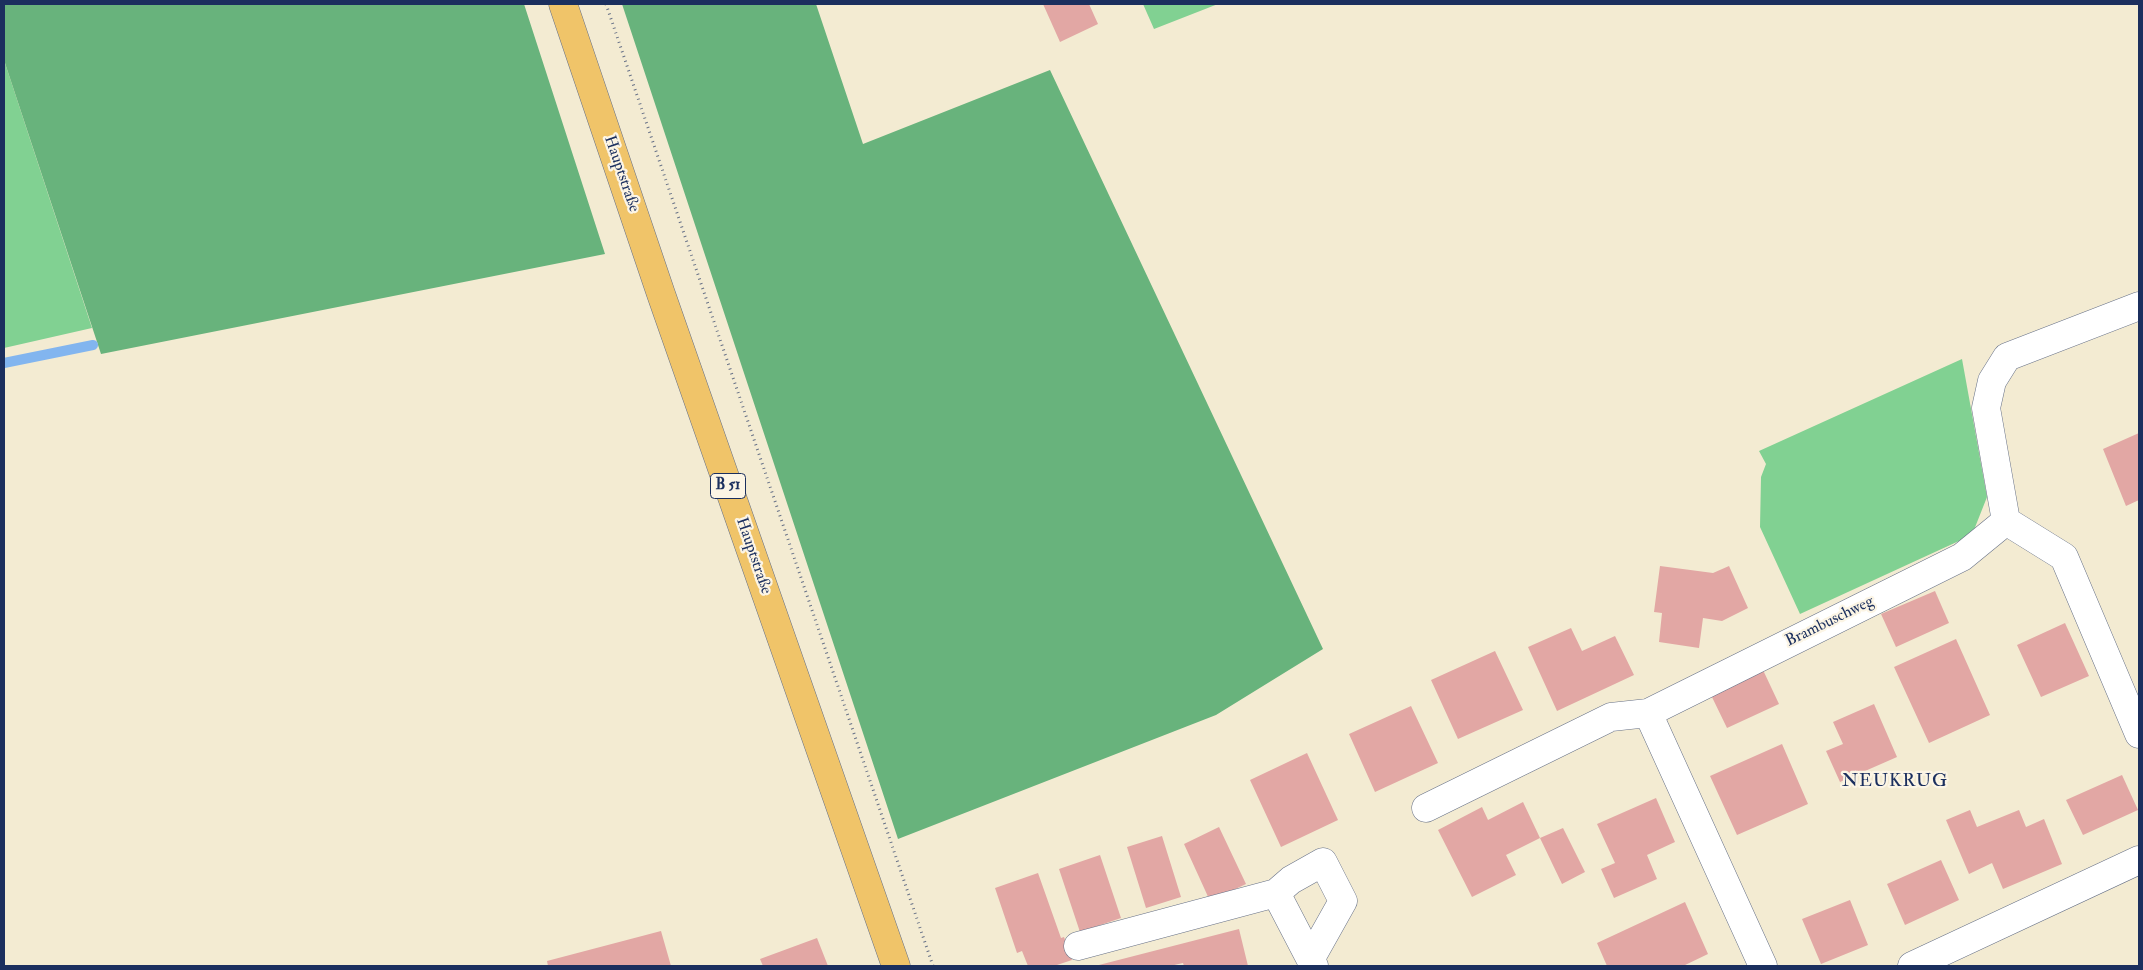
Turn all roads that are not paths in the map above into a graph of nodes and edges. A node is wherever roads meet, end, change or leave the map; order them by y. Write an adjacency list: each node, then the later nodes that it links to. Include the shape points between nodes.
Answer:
1 (563, 4): 11 (main road, Hauptstraße / B 51)
2 (2139, 306): 3 (street, via 2007,357 1992,381 1986,408)
3 (2006, 521): 4 (street, Brambuschweg, via 1962,558); 5 (street, via 2064,557)
4 (1648, 713): 6 (street, Brambuschweg, via 1611,717); 12 (street)
5 (2139, 734)
6 (1426, 808)
7 (2139, 860): 13 (street)
8 (1276, 893): 9 (street); 10 (street); 10 (street, via 1291,880 1323,862 1343,901)
9 (1078, 946)
10 (1312, 962)
11 (896, 966)
12 (1763, 966)
13 (1912, 966)

